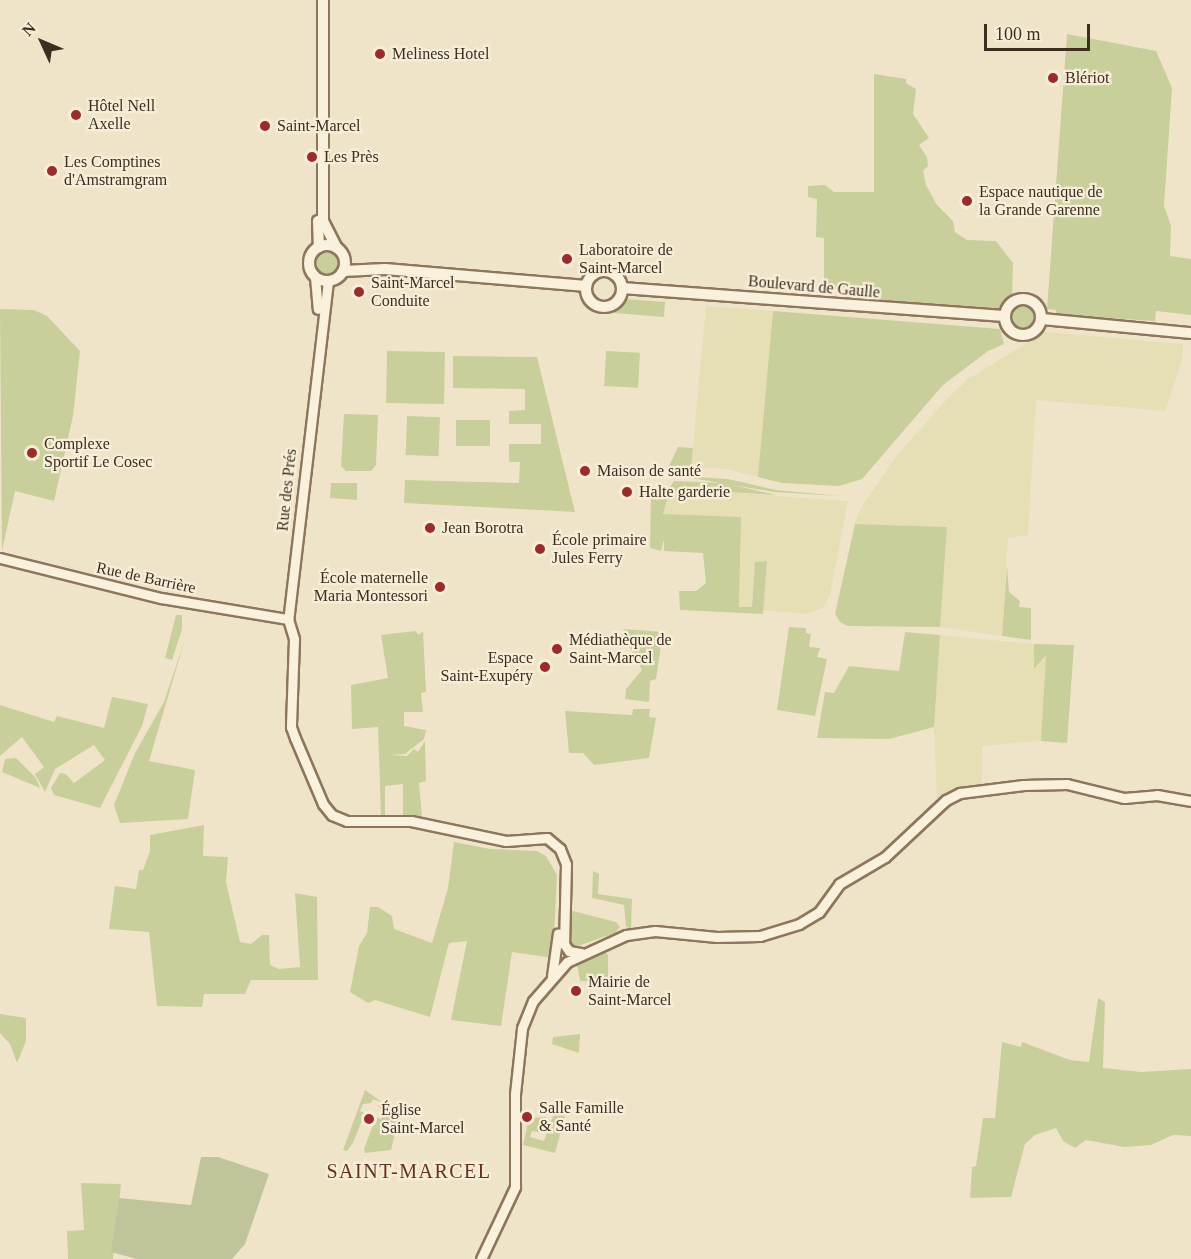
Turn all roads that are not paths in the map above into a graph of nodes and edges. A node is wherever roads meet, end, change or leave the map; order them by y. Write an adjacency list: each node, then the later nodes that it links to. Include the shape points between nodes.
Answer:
1 (323, 0): 2 (main road)
2 (322, 78): 3 (main road); 4 (main road, via 324,222)
3 (319, 247): 4 (main road); 8 (main road, via 309,260)
4 (336, 248): 5 (main road)
5 (344, 258): 6 (main road, via 351,263); 7 (main road)
6 (385, 269): 7 (main road); 10 (main road)
7 (343, 271): 9 (main road)
8 (315, 277): 9 (main road); 17 (street, Rue des Prés)
9 (328, 281): 17 (street, Rue des Prés)
10 (586, 286): 11 (main road, via 591,276 606,271 618,279); 11 (main road, via 591,302 604,307 618,300)
11 (622, 288): 12 (main road, Boulevard de Gaulle)
12 (1004, 316): 13 (main road, via 1009,306 1023,299 1038,306); 13 (main road, via 1007,327 1020,336 1035,332)
13 (1042, 319): 14 (main road)
14 (1141, 327): 15 (main road); 16 (main road)
15 (1191, 327)
16 (1191, 333)
17 (318, 344): 19 (street, Rue des Prés)
18 (0, 558): 19 (street, Rue de Barrière, via 161,598)
19 (288, 619): 21 (street, Rue des Prés, via 294,639 291,727 323,804 332,814 361,823 411,821 490,839)
20 (1191, 801): 23 (street, via 1157,795 1124,798 1067,784 960,793 946,800 885,856 839,884 819,912 799,924 760,936 717,937 655,931 626,935)
21 (533, 839): 22 (street, via 553,851 560,868); 23 (street, via 547,838 564,855 562,938 569,951)
22 (557, 951): 24 (street); 25 (street)
23 (581, 953): 24 (street)
24 (567, 962): 25 (street)
25 (552, 978): 26 (street, via 533,1002 522,1028 515,1108 515,1187)
26 (481, 1259)

